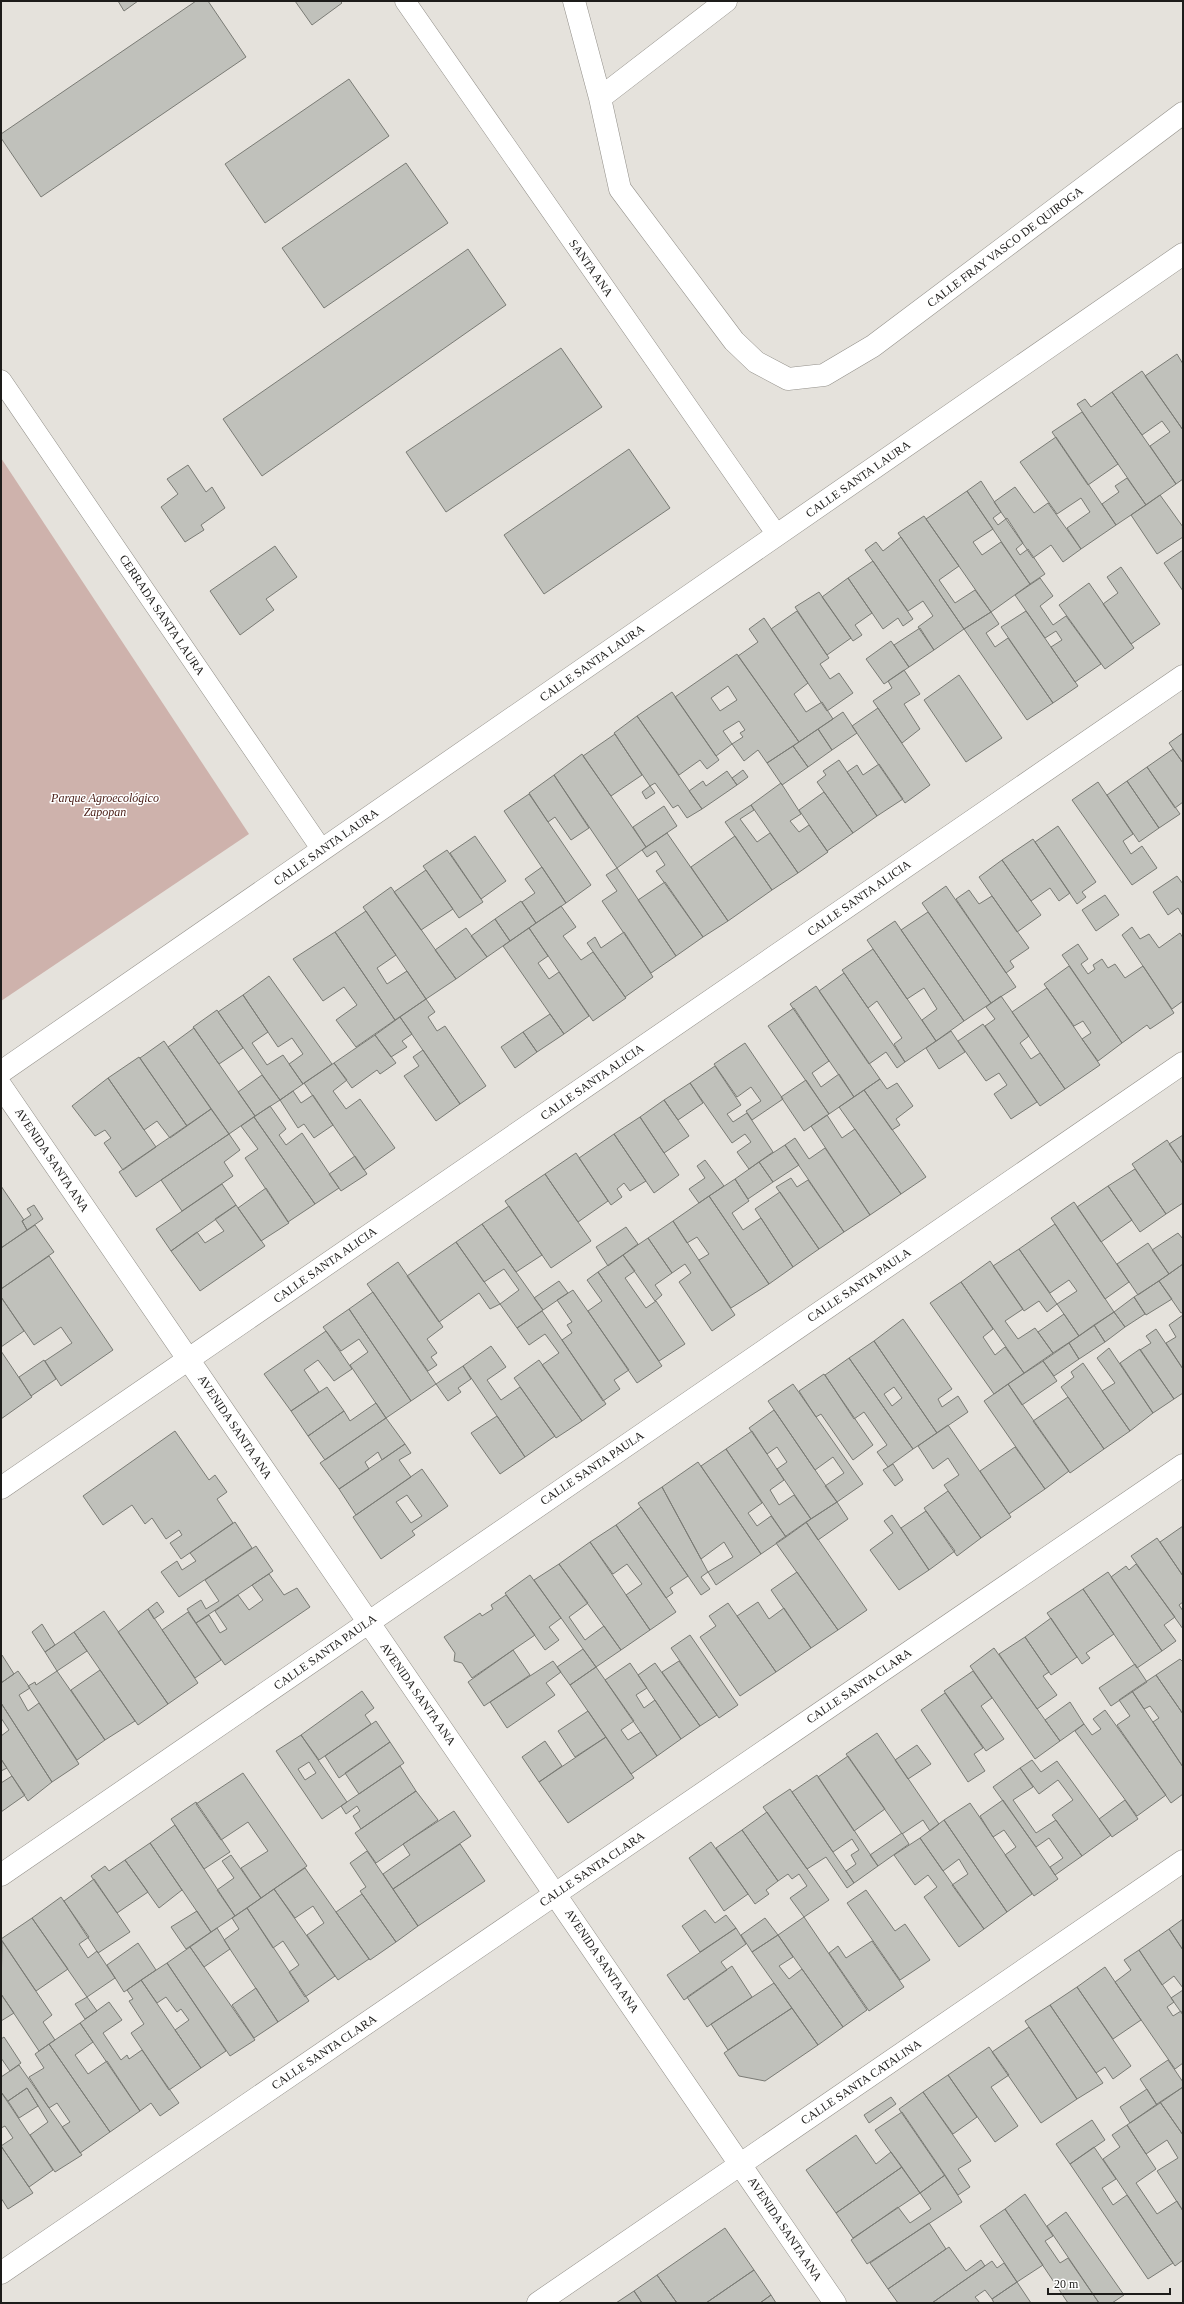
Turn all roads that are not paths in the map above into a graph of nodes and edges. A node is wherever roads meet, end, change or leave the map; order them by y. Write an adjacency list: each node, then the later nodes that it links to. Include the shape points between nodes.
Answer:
1 (405, 1): 8 (lane, SANTA ANA)
2 (574, 1): 4 (street)
3 (726, 1): 4 (street)
4 (600, 98): 5 (street, CALLE FRAY VASCO DE QUIROGA, via 620,189 734,341 756,362 788,379 824,375 873,346)
5 (1183, 113)
6 (1183, 254): 8 (street, CALLE SANTA LAURA)
7 (1, 380): 10 (lane, CERRADA SANTA LAURA)
8 (776, 535): 10 (street, CALLE SANTA LAURA)
9 (1183, 676): 14 (street, CALLE SANTA ALICIA)
10 (322, 850): 12 (street, CALLE SANTA LAURA)
11 (1183, 1063): 17 (street, CALLE SANTA PAULA)
12 (1, 1072)
13 (1, 1086): 14 (street, AVENIDA SANTA ANA)
14 (188, 1359): 16 (street, CALLE SANTA ALICIA); 17 (street, AVENIDA SANTA ANA)
15 (1183, 1465): 20 (street, CALLE SANTA CLARA)
16 (1, 1488)
17 (368, 1622): 19 (street, CALLE SANTA PAULA); 20 (street, AVENIDA SANTA ANA)
18 (1183, 1861): 21 (street, CALLE SANTA CATALINA)
19 (1, 1875)
20 (555, 1894): 21 (street, AVENIDA SANTA ANA); 22 (street, CALLE SANTA CLARA)
21 (740, 2165): 23 (street, CALLE SANTA CATALINA); 24 (street, AVENIDA SANTA ANA)
22 (1, 2273)
23 (538, 2303)
24 (836, 2303)

